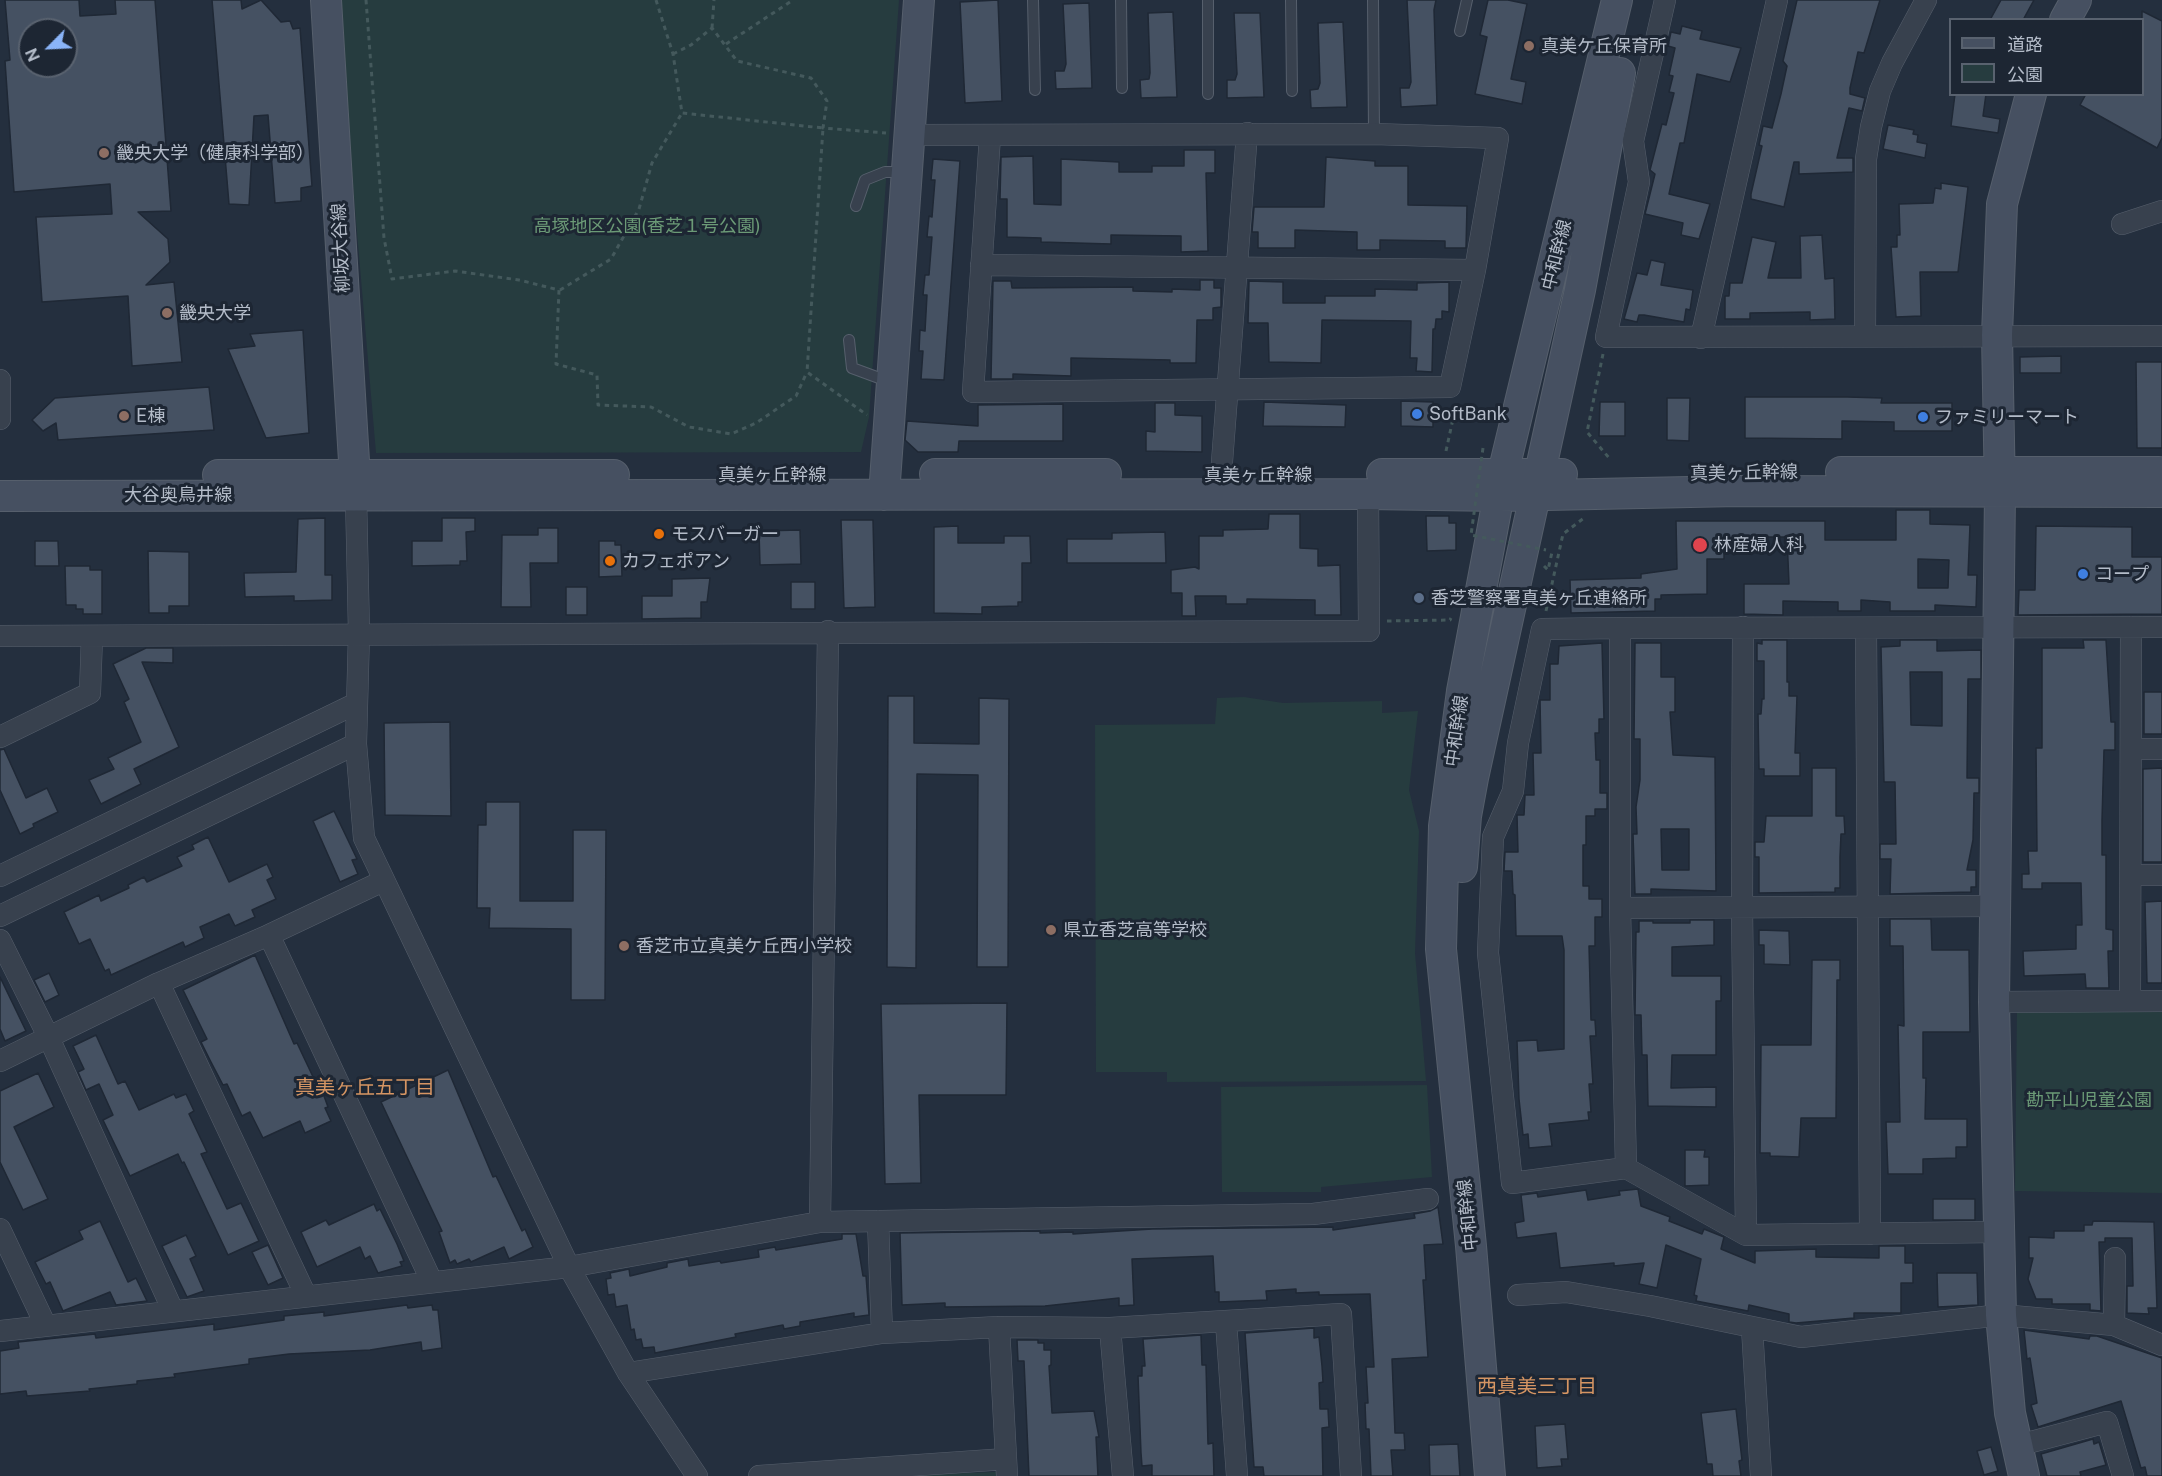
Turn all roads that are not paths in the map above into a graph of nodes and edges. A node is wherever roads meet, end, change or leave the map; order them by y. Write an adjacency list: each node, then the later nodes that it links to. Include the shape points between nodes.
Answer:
1 (326, 0): 47 (street, 柳坂大谷線)
2 (919, 0): 23 (street)
3 (1033, 0): 18 (lane)
4 (1121, 0): 17 (lane)
5 (1208, 0): 20 (lane)
6 (1291, 0): 19 (lane)
7 (1373, 0): 24 (lane)
8 (1467, 0): 16 (lane)
9 (1617, 0): 49 (street, 中和幹線)
10 (1635, 0): 46 (street, 中和幹線, via 1580,290)
11 (1665, 0): 36 (street, via 1633,141 1639,182 1606,337)
12 (1777, 0): 36 (street)
13 (1926, 0): 34 (street, via 1892,63 1871,127 1866,159)
14 (2076, 0): 15 (street)
15 (2066, 18)
16 (1460, 31)
17 (1122, 88)
18 (1035, 90)
19 (1292, 91)
20 (1208, 94)
21 (2030, 96): 33 (street, via 2002,204)
22 (1247, 133): 24 (street); 25 (street); 31 (street)
23 (900, 134): 25 (street); 26 (street)
24 (1374, 134): 32 (street, via 1498,138)
25 (990, 136): 30 (street)
26 (909, 171): 27 (lane, via 885,172 865,180); 39 (street)
27 (856, 206)
28 (2162, 211): 29 (street)
29 (2122, 224)
30 (981, 265): 31 (street); 40 (street, via 973,392)
31 (1238, 267): 32 (street); 40 (street)
32 (1475, 270): 40 (street, via 1450,387)
33 (1997, 334): 34 (street); 35 (street); 45 (street)
34 (1865, 335): 36 (street)
35 (2162, 336)
36 (1701, 338)
37 (849, 340): 39 (lane, via 852,368)
38 (0, 380): 41 (street)
39 (893, 383): 48 (street)
40 (1229, 390): 43 (street)
41 (0, 419)
42 (2162, 472): 45 (street, 真美ヶ丘幹線)
43 (1221, 475): 48 (street, 真美ヶ丘幹線); 49 (street, 真美ヶ丘幹線, via 1441,474)
44 (0, 476): 47 (street, 大谷奥鳥井線)
45 (2000, 482): 46 (street, 真美ヶ丘幹線); 50 (street, 真美ヶ丘幹線); 55 (street)
46 (1537, 484): 49 (street, 真美ヶ丘幹線); 119 (street, 中和幹線, via 1473,778 1462,858 1460,945 1466,1024)
47 (355, 485): 48 (street, 真美ヶ丘幹線); 52 (street, 大谷奥鳥井線); 60 (street)
48 (886, 485): 51 (street, 真美ヶ丘幹線)
49 (1501, 485): 51 (street, 真美ヶ丘幹線); 118 (street, 中和幹線, via 1462,691 1444,826 1441,949)
50 (2162, 492)
51 (1368, 494): 59 (street, via 1369,632)
52 (0, 496)
53 (1743, 627): 54 (street); 58 (street); 74 (street)
54 (1866, 627): 55 (street); 75 (street)
55 (1999, 627): 56 (street); 72 (street)
56 (2131, 627): 57 (street); 66 (street)
57 (2162, 627)
58 (1620, 628): 73 (street); 85 (street, via 1542,629 1518,743 1513,791 1493,837 1488,953 1512,1183)
59 (828, 631): 60 (street); 87 (street)
60 (359, 633): 62 (street); 63 (street)
61 (0, 636): 62 (street)
62 (92, 636): 64 (street, via 90,693)
63 (355, 704): 65 (street); 70 (street)
64 (0, 737)
65 (356, 744): 71 (street, via 364,838); 76 (street)
66 (2132, 749): 67 (street); 68 (street)
67 (2162, 749)
68 (2132, 875): 69 (street); 80 (street)
69 (2162, 875)
70 (0, 876)
71 (383, 880): 77 (street); 94 (street)
72 (1995, 906): 75 (street); 82 (street)
73 (1620, 908): 74 (street); 85 (street)
74 (1742, 908): 75 (street); 92 (street)
75 (1869, 908): 91 (street)
76 (0, 916)
77 (269, 935): 79 (street); 95 (street)
78 (0, 940): 83 (street)
79 (159, 983): 83 (street); 97 (street)
80 (2130, 1001): 81 (street); 82 (street)
81 (2162, 1001)
82 (1994, 1002): 90 (street)
83 (49, 1038): 84 (street); 98 (street)
84 (0, 1061)
85 (1626, 1168): 92 (street)
86 (1428, 1200): 88 (street, via 1313,1214)
87 (820, 1221): 88 (street); 94 (street)
88 (878, 1221): 107 (street)
89 (0, 1229): 101 (street)
90 (2000, 1232): 91 (street); 99 (street)
91 (1870, 1234): 92 (street)
92 (1746, 1235)
93 (2115, 1258): 102 (street)
94 (569, 1267): 95 (street); 109 (street)
95 (432, 1282): 97 (street)
96 (1518, 1295): 105 (street, via 1566,1292)
97 (306, 1296): 98 (street)
98 (173, 1311): 101 (street)
99 (2001, 1315): 102 (street); 105 (street, via 1802,1337); 110 (street)
100 (1226, 1322): 104 (street); 116 (street); 117 (street, via 1341,1314)
101 (45, 1324): 106 (street)
102 (2114, 1325): 108 (street)
103 (999, 1327): 104 (street); 107 (street); 111 (street)
104 (1110, 1328): 115 (street)
105 (1752, 1328): 120 (street)
106 (0, 1331)
107 (882, 1333): 109 (street)
108 (2162, 1345)
109 (628, 1373): 113 (street)
110 (2016, 1446): 121 (street); 122 (street, via 2107,1422)
111 (1007, 1467): 112 (street)
112 (840, 1472): 114 (street)
113 (697, 1476)
114 (759, 1476)
115 (1123, 1476)
116 (1237, 1476)
117 (1351, 1476)
118 (1490, 1476)
119 (1510, 1476)
120 (1761, 1476)
121 (2024, 1476)
122 (2123, 1476)

